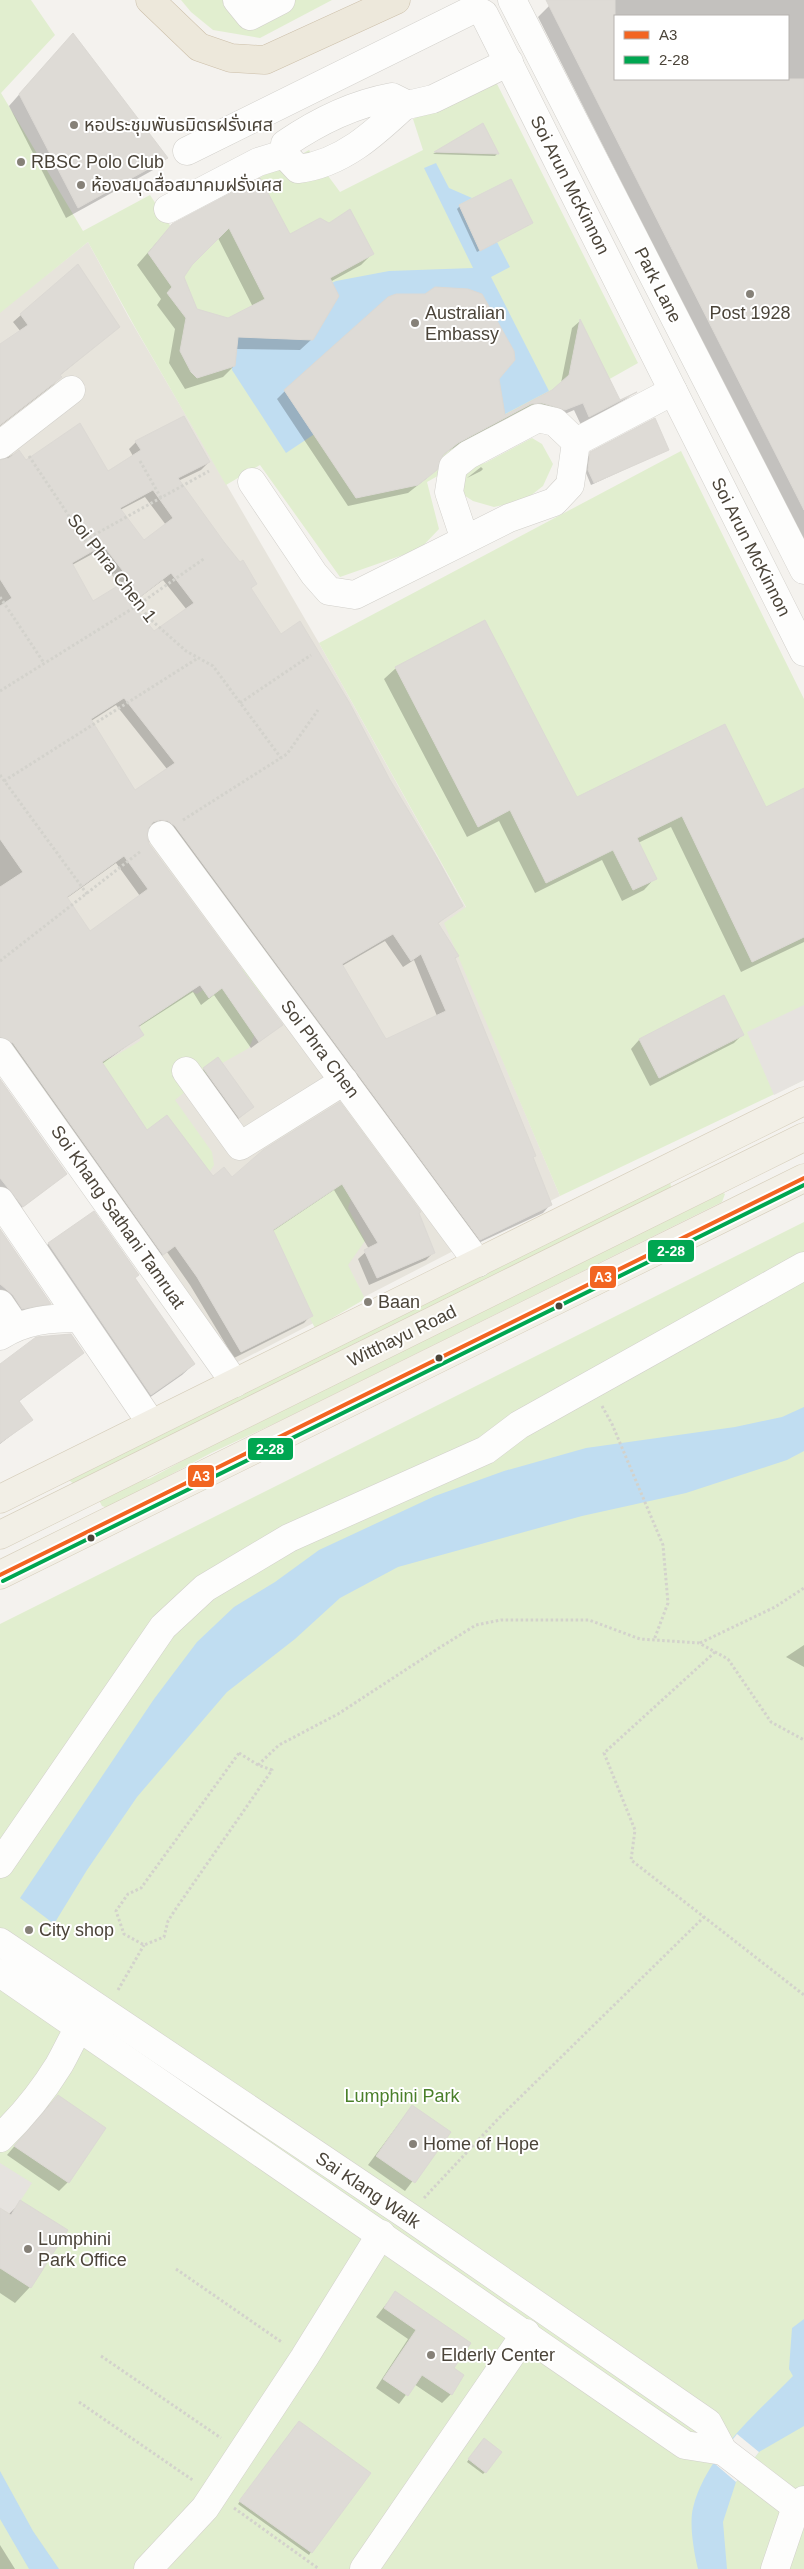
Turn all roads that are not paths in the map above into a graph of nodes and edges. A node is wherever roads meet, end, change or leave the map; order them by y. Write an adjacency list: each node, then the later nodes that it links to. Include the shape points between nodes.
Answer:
1 (150, 0): 4 (highway, via 199,47 230,58 265,60)
2 (237, 0): 3 (street, via 250,16)
3 (281, 0)
4 (396, 0)
5 (512, 0): 17 (street, Park Lane)
6 (509, 62): 7 (street, via 433,99); 8 (street, Soi Arun McKinnon, via 484,14 474,9); 12 (street, Soi Arun McKinnon)
7 (404, 106): 9 (street, via 406,104 392,97 366,102 303,131 285,144); 9 (street, via 385,125 318,167 298,169)
8 (187, 151)
9 (284, 154): 10 (street, via 258,162)
10 (168, 209)
11 (71, 390): 13 (street)
12 (673, 391): 14 (street); 18 (street, Soi Arun McKinnon)
13 (7, 439)
14 (576, 442): 16 (street, via 570,485 554,502 509,518); 16 (street, via 555,422 538,418 468,455 453,467 449,492)
15 (252, 482): 16 (street, via 329,591 354,595)
16 (465, 540)
17 (804, 570)
18 (804, 652)
19 (162, 835): 22 (street, Soi Phra Chen)
20 (0, 1052): 35 (street, Soi Khang Sathani Tamruat)
21 (186, 1071): 22 (street, via 240,1146)
22 (344, 1081): 30 (street, Soi Phra Chen)
23 (804, 1101): 24 (main road, Witthayu Road)
24 (733, 1137): 26 (main road); 30 (main road, Witthayu Road)
25 (804, 1138): 26 (main road, Witthayu Road)
26 (747, 1166): 28 (main road); 39 (main road, Witthayu Road)
27 (804, 1178): 28 (main road, Witthayu Road)
28 (763, 1198): 41 (main road, Witthayu Road)
29 (0, 1202): 33 (street)
30 (478, 1263): 35 (main road, Witthayu Road)
31 (804, 1266): 43 (street, via 518,1425 486,1450 289,1538 205,1588 162,1627)
32 (0, 1304): 34 (street)
33 (79, 1318): 34 (street, via 44,1318); 36 (street)
34 (8, 1331)
35 (236, 1383): 36 (main road, Witthayu Road)
36 (151, 1423): 37 (main road, Witthayu Road)
37 (24, 1486): 38 (main road, Witthayu Road); 39 (main road)
38 (0, 1499)
39 (39, 1516): 40 (main road, Witthayu Road); 41 (main road)
40 (0, 1535)
41 (55, 1548): 42 (main road, Witthayu Road)
42 (0, 1575)
43 (0, 1864)
44 (0, 1942): 46 (street, Sai Klang Walk)
45 (0, 1973): 46 (street, Sai Klang Walk)
46 (93, 2015): 47 (street, Sai Klang Walk); 48 (street, Sai Klang Walk); 49 (street, via 17,2122)
47 (206, 2081): 48 (street); 50 (street, Sai Klang Walk)
48 (190, 2103): 51 (street, Sai Klang Walk)
49 (0, 2138)
50 (408, 2216): 51 (street); 53 (street, Sai Klang Walk)
51 (386, 2238): 52 (street, Sai Klang Walk); 57 (street, via 205,2508)
52 (526, 2333): 54 (street, Sai Klang Walk); 58 (street)
53 (616, 2360): 54 (street); 55 (street, Sai Klang Walk, via 708,2423)
54 (601, 2386): 55 (street, Sai Klang Walk, via 686,2445)
55 (724, 2451): 56 (street, Sai Klang Walk, via 746,2470)
56 (800, 2503): 59 (street)
57 (148, 2569)
58 (364, 2569)
59 (775, 2569)

